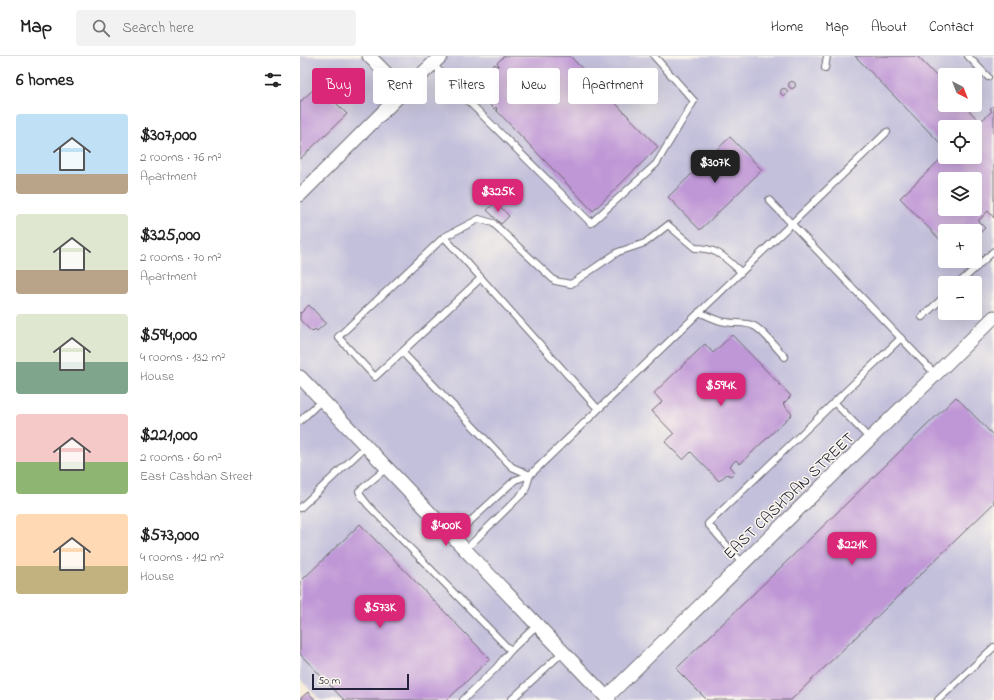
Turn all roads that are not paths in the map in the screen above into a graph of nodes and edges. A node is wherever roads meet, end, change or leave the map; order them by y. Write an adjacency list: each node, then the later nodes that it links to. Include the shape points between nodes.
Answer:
1 (369, 56): 6 (street)
2 (654, 56): 5 (lane, via 694,101 656,164 591,223 461,94)
3 (827, 56): 7 (lane)
4 (968, 56): 9 (lane)
5 (437, 60): 8 (street)
6 (381, 68)
7 (825, 68)
8 (427, 69)
9 (988, 77)
10 (391, 104): 12 (street)
11 (887, 132): 14 (lane)
12 (300, 195)
13 (769, 200): 14 (lane)
14 (791, 224): 17 (lane); 24 (lane)
15 (444, 236): 17 (lane, via 479,218 493,223 555,282 571,284 618,252 645,243 668,225 695,248 716,251); 19 (lane); 25 (lane, via 338,337 375,377)
16 (994, 251): 18 (lane)
17 (741, 272): 21 (lane)
18 (967, 276)
19 (481, 278): 25 (lane); 31 (lane)
20 (938, 302): 22 (lane)
21 (699, 312): 26 (lane, via 725,322 756,327); 31 (lane)
22 (922, 317)
23 (994, 317): 27 (street, EAST CASHDAN STREET)
24 (901, 338): 27 (lane); 30 (lane)
25 (402, 352): 36 (lane, via 512,467)
26 (785, 357)
27 (936, 374): 33 (street, EAST CASHDAN STREET)
28 (300, 377): 29 (street)
29 (322, 400): 32 (lane); 34 (street)
30 (834, 402): 33 (lane); 40 (lane, via 708,524)
31 (598, 409): 36 (lane)
32 (300, 421)
33 (870, 439): 40 (street, EAST CASHDAN STREET)
34 (366, 446): 35 (street); 37 (lane)
35 (387, 468): 38 (street); 43 (lane, via 359,491 361,496)
36 (530, 475): 38 (lane, via 514,480); 39 (lane, via 525,491)
37 (300, 508)
38 (453, 537): 39 (street)
39 (465, 550): 41 (street)
40 (743, 564): 45 (street, EAST CASHDAN STREET)
41 (538, 625): 43 (lane); 44 (street)
42 (994, 647): 48 (lane)
43 (511, 650): 46 (lane)
44 (563, 652): 45 (street); 47 (lane)
45 (608, 699)
46 (463, 700)
47 (511, 700)
48 (938, 700)

